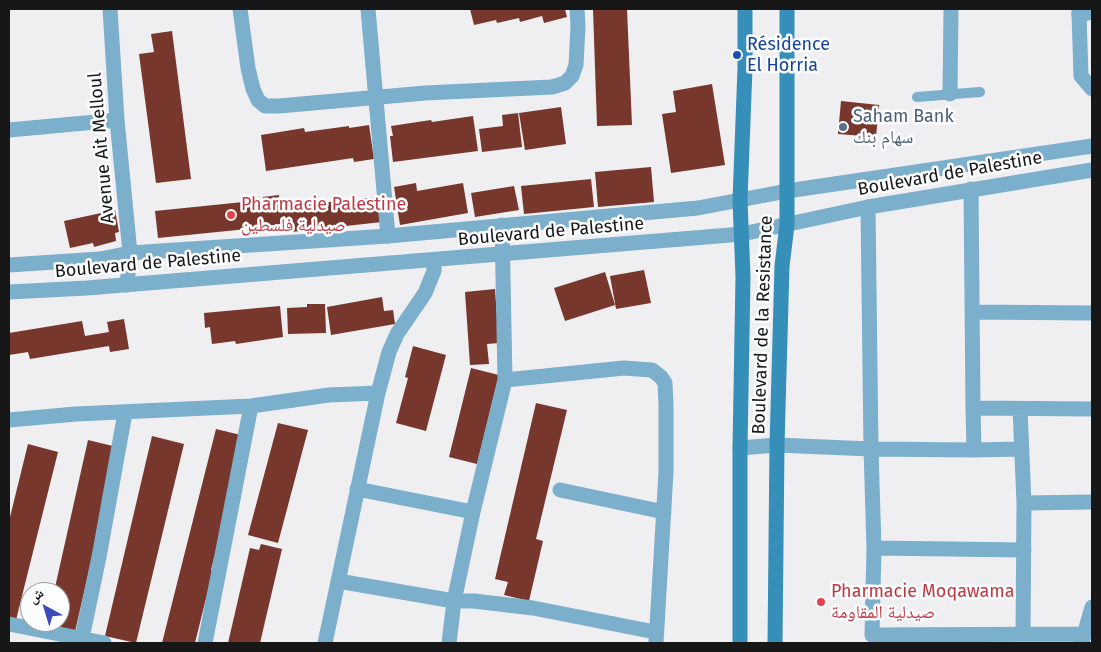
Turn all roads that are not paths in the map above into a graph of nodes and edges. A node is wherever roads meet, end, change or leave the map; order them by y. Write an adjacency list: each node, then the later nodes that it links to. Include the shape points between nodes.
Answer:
1 (110, 9): 14 (street, Avenue Ait Melloul)
2 (240, 9): 12 (street, via 251,82 258,100 265,106)
3 (368, 9): 12 (street)
4 (577, 9): 12 (street, via 576,65 565,83 552,87)
5 (745, 9): 20 (main road, Boulevard de la Resistance)
6 (787, 9): 19 (main road, Boulevard de la Resistance)
7 (951, 9): 11 (street)
8 (1083, 12): 9 (street, via 1081,76)
9 (1092, 89)
10 (980, 92): 11 (lane)
11 (950, 94): 13 (lane)
12 (374, 97): 25 (street)
13 (917, 97)
14 (117, 120): 15 (street); 26 (street, Avenue Ait Melloul)
15 (9, 130)
16 (1092, 146): 19 (street, Boulevard de Palestine)
17 (1092, 170): 18 (street, Boulevard de Palestine)
18 (971, 189): 21 (street, Boulevard de Palestine); 32 (street)
19 (788, 191): 20 (street, Boulevard de Palestine); 23 (main road, Boulevard de la Resistance)
20 (740, 200): 22 (street, Boulevard de Palestine, via 698,208); 24 (main road, Boulevard de la Resistance)
21 (868, 207): 23 (street, Boulevard de Palestine); 44 (street)
22 (502, 225): 25 (street, Boulevard de Palestine); 27 (street)
23 (787, 225): 24 (street, Boulevard de Palestine); 42 (main road, Boulevard de la Resistance, via 782,266)
24 (742, 234): 27 (street, Boulevard de Palestine); 43 (main road, Boulevard de la Resistance)
25 (388, 236): 26 (street, Boulevard de Palestine)
26 (130, 253): 29 (street, Boulevard de Palestine, via 100,259); 30 (street, Avenue Ait Melloul)
27 (502, 254): 28 (street, Boulevard de Palestine); 34 (street)
28 (434, 260): 30 (street, Boulevard de Palestine); 35 (street, via 434,272 425,293 392,344)
29 (9, 264)
30 (127, 285): 31 (street, Boulevard de Palestine)
31 (9, 292)
32 (972, 312): 33 (street); 37 (street)
33 (1092, 313)
34 (506, 380): 51 (street); 52 (street, via 624,368 647,369 657,374 665,383 666,398)
35 (378, 393): 36 (street, via 329,395); 47 (street)
36 (250, 406): 40 (street); 66 (street)
37 (973, 408): 38 (street); 46 (street)
38 (1020, 409): 39 (street); 45 (street)
39 (1092, 409)
40 (125, 413): 41 (street); 64 (street)
41 (9, 420)
42 (777, 445): 43 (street); 44 (street); 70 (main road, Boulevard de la Resistance)
43 (740, 448): 69 (main road, Boulevard de la Resistance)
44 (871, 449): 46 (street); 53 (street)
45 (1020, 449): 46 (street); 50 (street)
46 (974, 450)
47 (357, 489): 51 (street); 55 (street)
48 (560, 490): 52 (street)
49 (1092, 502): 50 (street)
50 (1024, 503): 54 (street)
51 (473, 512): 56 (street)
52 (664, 512): 60 (street)
53 (874, 548): 54 (street); 62 (street)
54 (1024, 550): 59 (street)
55 (338, 581): 56 (street); 67 (street)
56 (454, 601): 60 (street, via 532,608); 68 (street)
57 (1092, 607): 61 (street)
58 (9, 624): 64 (street)
59 (1023, 635): 61 (street); 63 (street)
60 (656, 638)
61 (1083, 638)
62 (872, 639): 63 (street)
63 (965, 639)
64 (82, 641): 65 (street)
65 (104, 643)
66 (205, 643)
67 (325, 643)
68 (449, 643)
69 (740, 643)
70 (775, 643)

